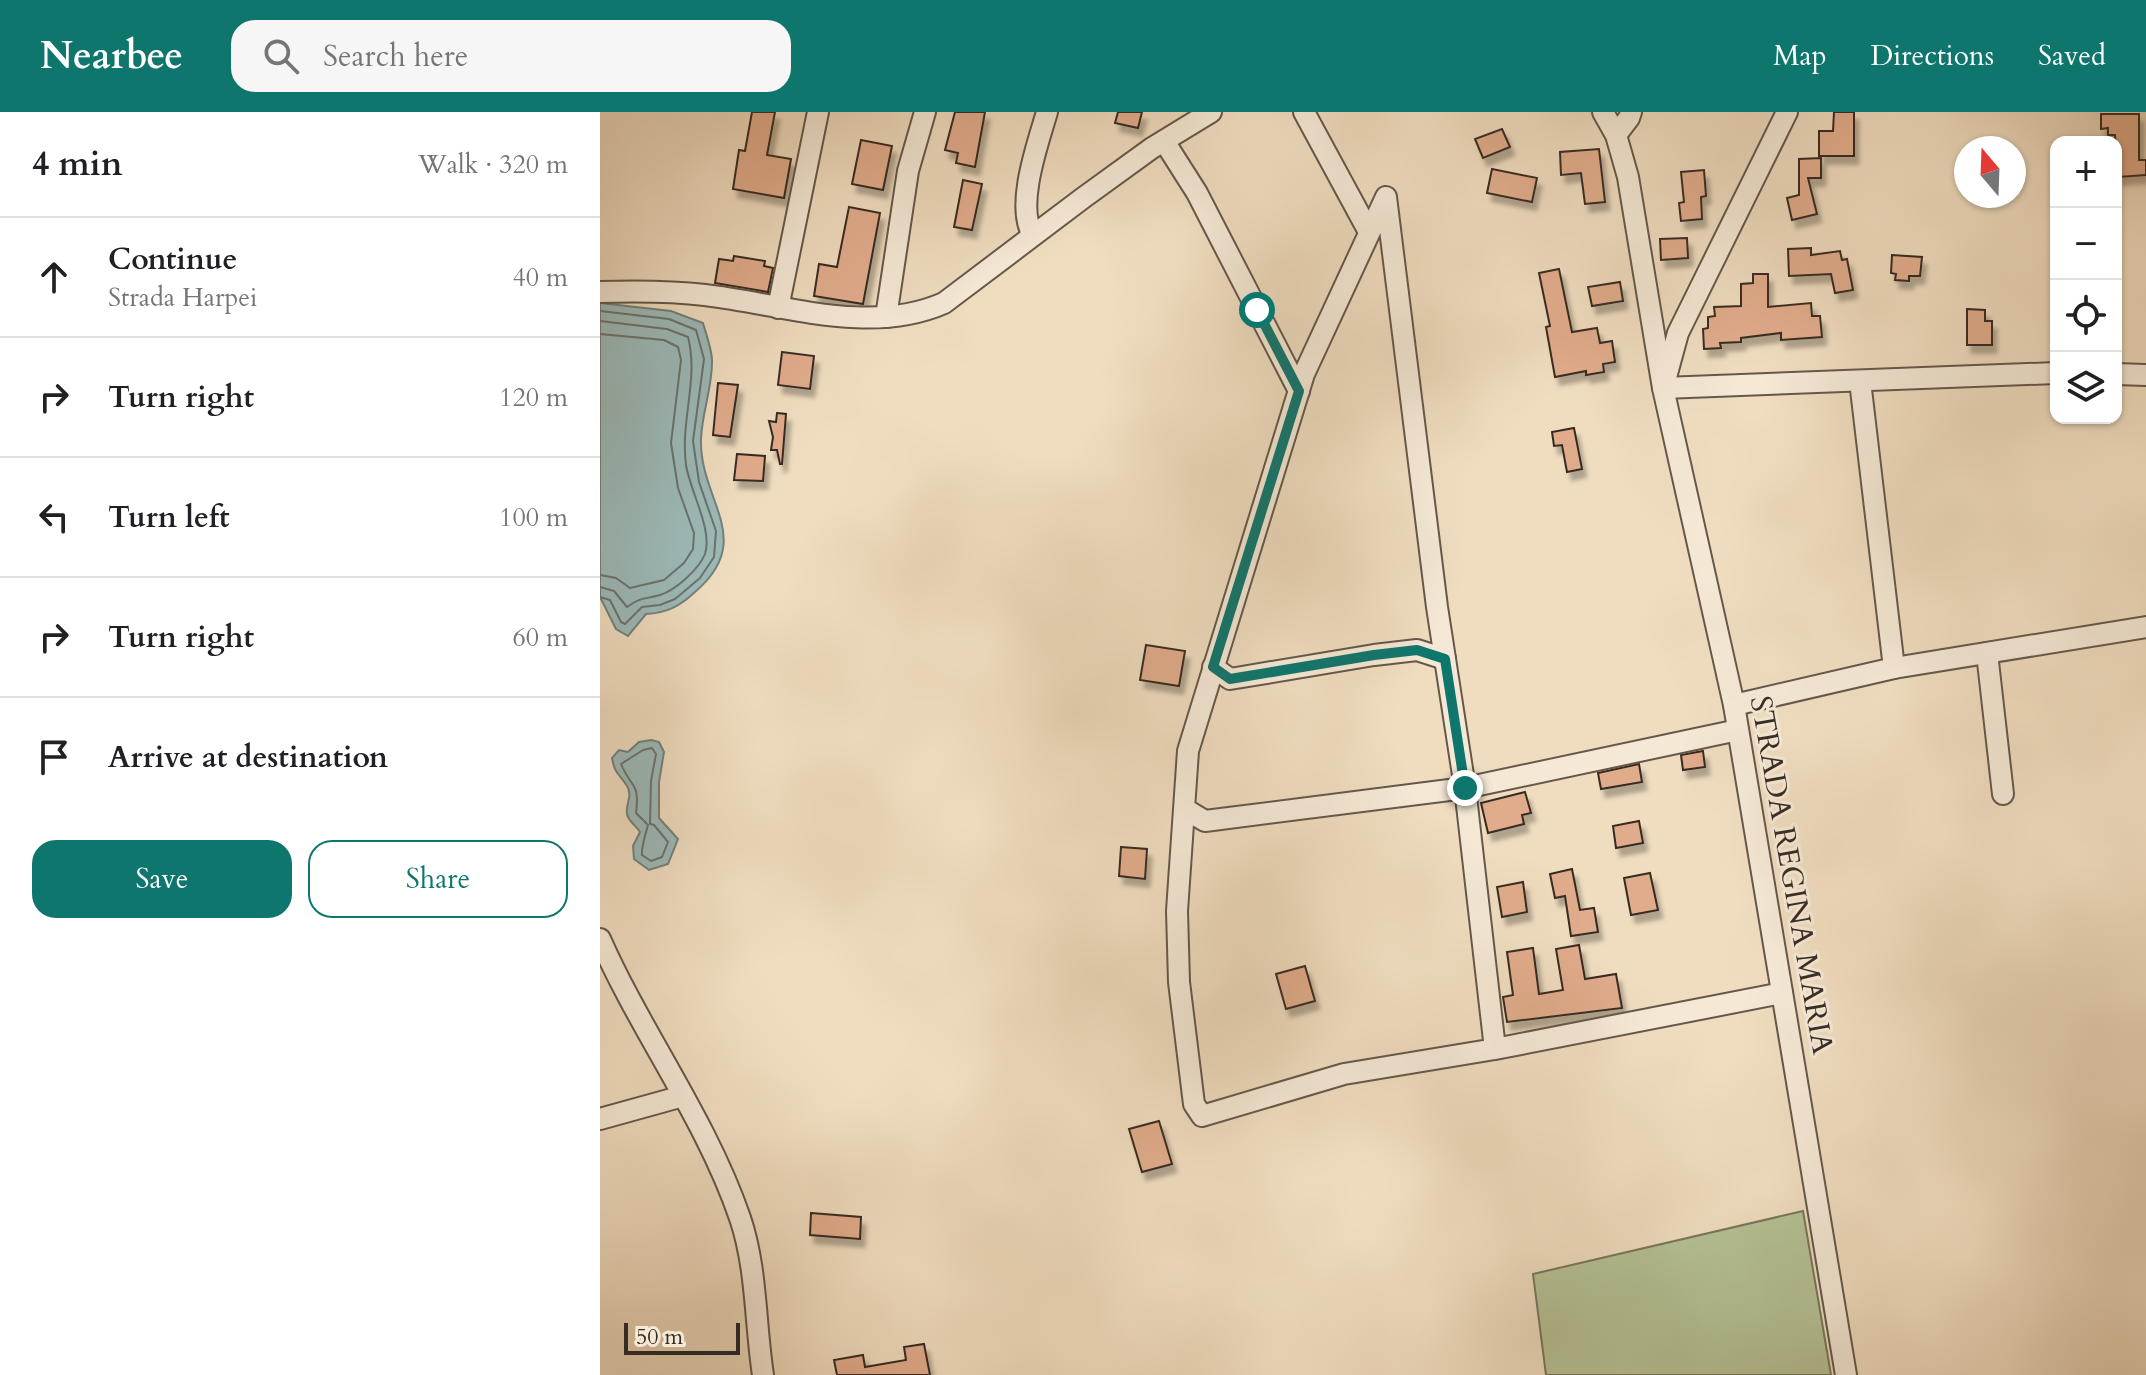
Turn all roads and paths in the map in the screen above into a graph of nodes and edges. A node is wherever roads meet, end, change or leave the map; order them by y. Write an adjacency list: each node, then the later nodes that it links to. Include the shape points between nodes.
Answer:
1 (818, 112): 15 (street)
2 (925, 112): 16 (street, via 908,171)
3 (1047, 112): 13 (street, via 1027,200)
4 (1211, 112): 9 (street)
5 (1304, 112): 12 (street)
6 (1603, 112): 10 (street)
7 (1631, 112): 10 (street)
8 (1787, 112): 21 (street, STRADA REGINA MARIA, via 1678,333)
9 (1187, 119): 11 (street)
10 (1616, 135): 21 (street, via 1628,177)
11 (1164, 141): 13 (street); 22 (street, via 1197,193)
12 (1369, 232): 22 (street); 25 (street, via 1386,197)
13 (1033, 235): 16 (street, via 944,303 923,313)
14 (600, 292): 15 (street, via 706,295)
15 (778, 308): 16 (street)
16 (886, 317)
17 (2050, 373): 20 (street)
18 (2122, 374): 19 (street)
19 (2146, 375)
20 (1860, 381): 21 (street); 27 (street)
21 (1663, 388): 28 (street, STRADA REGINA MARIA)
22 (1299, 391): 26 (street)
23 (2146, 627): 24 (street)
24 (1987, 653): 27 (street); 31 (street)
25 (1445, 659): 26 (street, via 1417,650 1230,679); 30 (street)
26 (1213, 667): 32 (street, via 1188,751)
27 (1894, 668): 28 (street)
28 (1734, 705): 29 (street, STRADA REGINA MARIA)
29 (1738, 730): 30 (street); 34 (street, STRADA REGINA MARIA)
30 (1465, 788): 32 (street, via 1205,821); 35 (street)
31 (2003, 794)
32 (1185, 809): 35 (street, via 1177,911 1179,982 1194,1104 1202,1116 1344,1074)
33 (600, 939): 36 (street)
34 (1782, 993): 35 (street); 39 (street, STRADA REGINA MARIA)
35 (1495, 1049)
36 (683, 1096): 37 (street); 38 (street, via 740,1218)
37 (600, 1119)
38 (763, 1375)
39 (1846, 1375)

